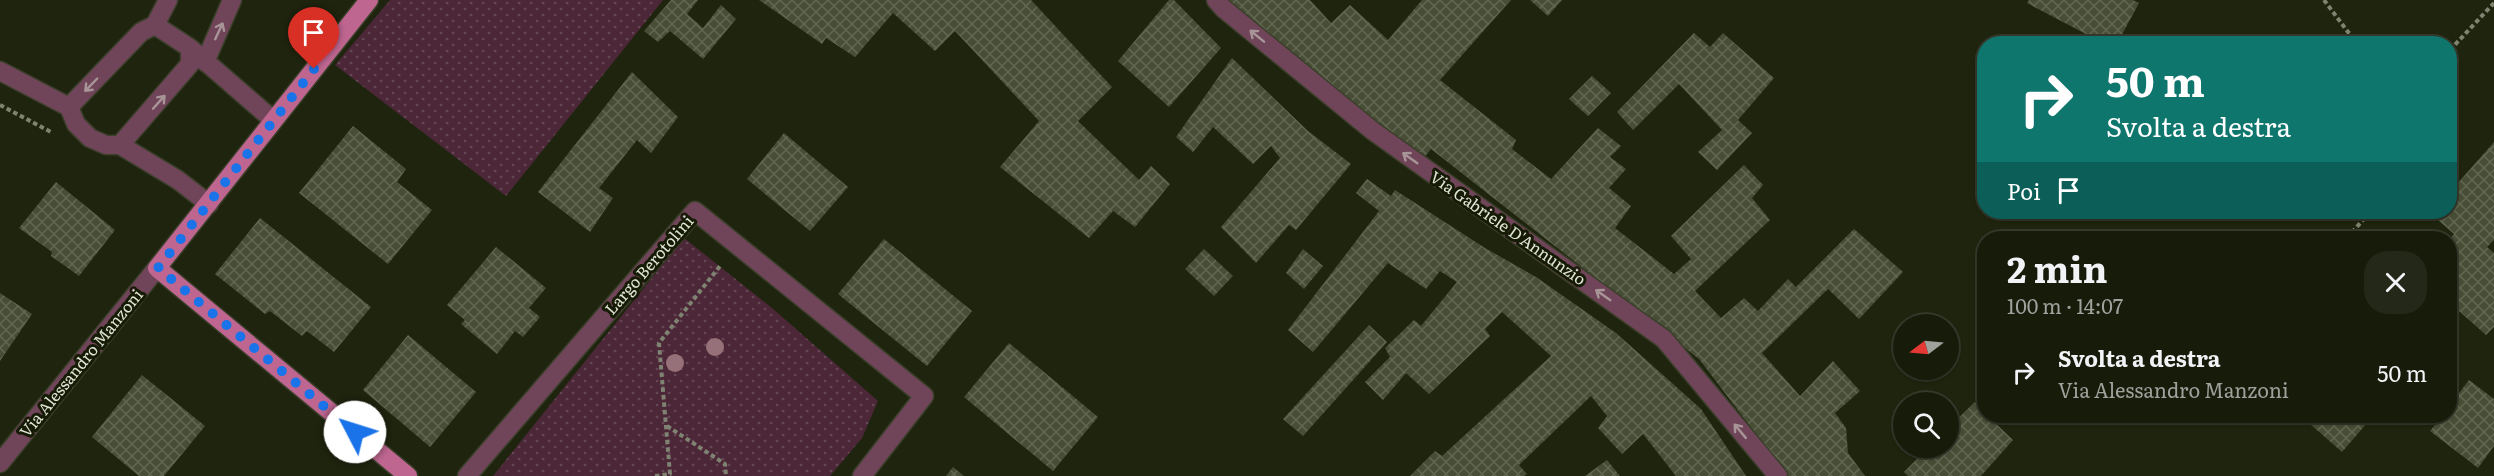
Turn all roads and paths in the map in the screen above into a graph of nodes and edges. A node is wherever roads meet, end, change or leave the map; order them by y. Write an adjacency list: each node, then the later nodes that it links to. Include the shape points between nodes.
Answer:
1 (168, 0): 7 (street)
2 (232, 0): 11 (street, one-way to 2)
3 (369, 0): 14 (main road, Via Alessandro Manzoni)
4 (1216, 0): 29 (street, Via Gabriele D'Annunzio, one-way to 4, via 1664,339 1373,131)
5 (2324, 0): 8 (path)
6 (2494, 3): 9 (path)
7 (155, 25): 10 (street); 13 (street, one-way to 13, via 141,32)
8 (2353, 36)
9 (2457, 43)
10 (190, 48): 11 (street); 15 (street, one-way to 10, via 190,64)
11 (205, 62): 14 (street)
12 (0, 71): 13 (street)
13 (69, 107): 15 (street, via 76,124 90,138 106,145)
14 (273, 120): 16 (main road, Via Alessandro Manzoni)
15 (120, 145): 16 (street)
16 (209, 204): 20 (main road, Via Alessandro Manzoni)
17 (2364, 219): 18 (path)
18 (2352, 231)
19 (737, 245): 21 (path, via 659,343); 25 (street, Largo Berotolini, via 695,211); 28 (street, Largo Berotolini, via 924,396)
20 (158, 268): 22 (street, Via Alessandro Manzoni); 24 (main road)
21 (666, 426): 23 (path); 27 (path, via 725,464)
22 (0, 463)
23 (671, 475): 26 (path)
24 (408, 476)
25 (467, 476)
26 (655, 476)
27 (726, 476)
28 (862, 476)
29 (1778, 476)

